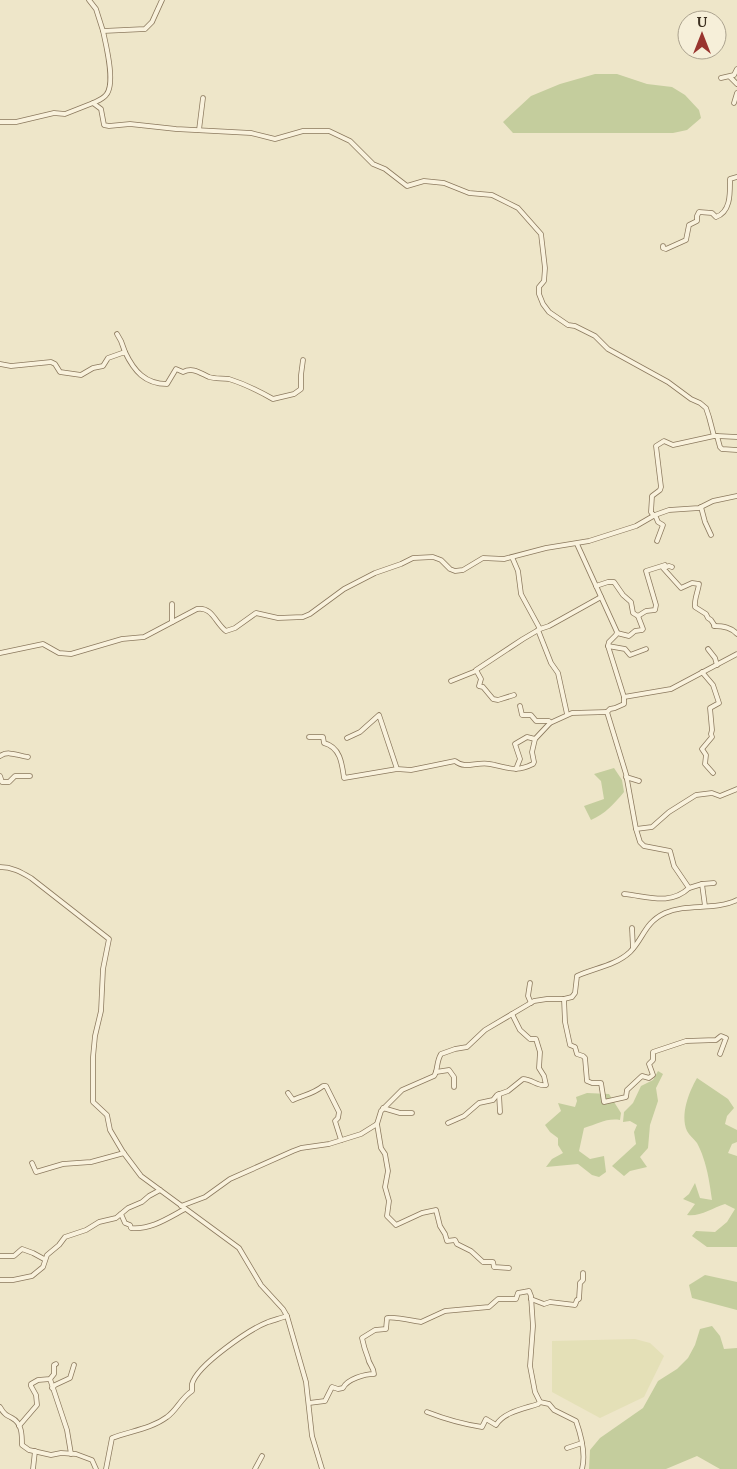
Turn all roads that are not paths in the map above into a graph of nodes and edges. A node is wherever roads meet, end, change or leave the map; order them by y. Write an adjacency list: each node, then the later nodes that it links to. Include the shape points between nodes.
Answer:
1 (89, 0): 3 (street, via 96,9)
2 (162, 0): 3 (street, via 145,29)
3 (103, 31): 10 (street, via 109,89)
4 (737, 69): 5 (street, via 736,74)
5 (730, 77): 6 (street); 7 (street)
6 (721, 78)
7 (737, 84)
8 (737, 93): 11 (street)
9 (203, 98): 13 (street)
10 (93, 103): 12 (street, via 65,114); 13 (street, via 101,110 106,126 136,124)
11 (734, 103)
12 (0, 122)
13 (199, 130): 20 (street, via 251,133 276,139 303,131 329,131 350,141 373,164 384,168 407,186 424,181 444,182 469,193 492,196 518,208 541,234 545,268 539,294 549,312 568,325 594,336 608,349 700,403 706,408)
14 (737, 177): 15 (street, via 730,179 730,202 720,216 699,212 696,221 689,225 686,240 666,249)
15 (663, 246)
16 (117, 334): 17 (street)
17 (125, 352): 18 (street, via 133,369 154,383 167,384 176,369 183,372 188,369 245,385 273,399 301,389); 19 (street, via 108,358 102,367 79,375 60,372 52,362)
18 (303, 360)
19 (0, 364)
20 (716, 436): 21 (street); 22 (street, via 721,448); 25 (street, via 673,445 664,442 656,446 661,487 652,496 651,512)
21 (737, 438)
22 (737, 450)
23 (737, 496): 24 (street)
24 (701, 507): 25 (street, via 669,510); 26 (street)
25 (654, 516): 27 (street, via 663,526); 28 (street, via 636,526)
26 (711, 535)
27 (657, 541)
28 (577, 544): 29 (street); 30 (street)
29 (512, 557): 34 (street, via 483,558 455,571 434,556 413,558 375,573 344,589 310,614 294,619 256,613 226,631 202,608); 35 (street, via 518,571 521,594)
30 (596, 586): 31 (street); 33 (street, via 614,582 632,602 632,613)
31 (601, 597): 35 (street); 36 (street)
32 (172, 604): 34 (street)
33 (638, 616): 36 (street, via 642,630 629,636); 37 (street, via 655,610 656,606 646,571 668,564 671,567 663,568 681,588 692,583 700,584 695,607 701,609 714,626 727,627)
34 (172, 622): 41 (street, via 144,637 122,639 71,654 59,653 43,644)
35 (539, 630): 44 (street); 51 (street, via 558,673)
36 (617, 634): 38 (street)
37 (737, 634)
38 (608, 646): 39 (street, via 625,649 630,655); 48 (street)
39 (646, 649)
40 (708, 649): 43 (street)
41 (0, 653)
42 (737, 654): 43 (street)
43 (717, 665): 45 (street)
44 (476, 671): 46 (street); 47 (street, via 481,679 479,686 493,699)
45 (702, 672): 48 (street, via 671,689); 60 (street, via 712,685 719,704 710,708 712,736 702,750 706,755 705,764)
46 (451, 681)
47 (514, 695)
48 (624, 697): 50 (street, via 624,704)
49 (520, 706): 52 (street, via 522,714)
50 (607, 712): 51 (street); 63 (street)
51 (568, 714): 52 (street)
52 (550, 723): 55 (street)
53 (309, 737): 58 (street, via 323,737 324,743 337,750 344,778)
54 (347, 738): 58 (street, via 361,732 379,715)
55 (535, 739): 59 (street, via 534,762); 59 (street, via 527,737 515,744 520,759)
56 (0, 756): 57 (street, via 4,753)
57 (28, 756)
58 (397, 769): 59 (street, via 411,770 455,761 462,766 490,764)
59 (516, 769)
60 (714, 773)
61 (0, 776): 62 (street, via 2,782 9,782 15,776)
62 (30, 776)
63 (626, 777): 64 (street); 66 (street)
64 (639, 781)
65 (737, 789): 66 (street, via 720,796 712,793 696,795 652,827)
66 (636, 829): 70 (street, via 644,846 670,851 674,866)
67 (0, 868): 91 (street, via 20,871 31,878 109,941 95,1036 93,1098 96,1106 107,1114 108,1127)
68 (714, 883): 69 (street)
69 (702, 884): 70 (street); 73 (street)
70 (690, 888): 71 (street, via 680,896 663,898)
71 (624, 894)
72 (737, 900): 73 (street)
73 (705, 906): 75 (street, via 663,914 647,926)
74 (632, 928): 75 (street)
75 (633, 948): 77 (street, via 612,963 577,976 575,993)
76 (530, 983): 78 (street, via 528,996)
77 (564, 1000): 78 (street, via 540,999); 80 (street, via 570,1045 585,1058 586,1081 601,1083 604,1102 626,1097 627,1090 642,1076 649,1078 653,1075 649,1064 654,1052 685,1041 716,1040 721,1036 726,1038)
78 (531, 1003): 79 (street)
79 (512, 1014): 81 (street, via 485,1030 468,1047 441,1054); 84 (street, via 520,1030 530,1039 536,1039 540,1052 539,1068 546,1085 523,1079 508,1091)
80 (720, 1054)
81 (436, 1072): 82 (street, via 449,1070 454,1077); 85 (street, via 434,1076 402,1090)
82 (454, 1087)
83 (288, 1093): 90 (street, via 293,1100 326,1086 339,1112 335,1121)
84 (498, 1094): 86 (street); 88 (street, via 493,1100 479,1103 464,1116)
85 (383, 1108): 87 (street); 89 (street)
86 (500, 1112)
87 (412, 1113)
88 (448, 1123)
89 (377, 1124): 90 (street); 98 (street, via 388,1171 387,1216 390,1220 396,1225 436,1210 447,1241 455,1240 483,1262 492,1262 494,1267)
90 (341, 1140): 94 (street, via 293,1151 230,1179)
91 (124, 1153): 92 (street, via 36,1172); 93 (street, via 141,1176)
92 (32, 1163)
93 (160, 1190): 94 (street); 95 (street)
94 (183, 1208): 95 (street, via 159,1223 143,1228 131,1228); 102 (street, via 239,1248 256,1277)
95 (121, 1214): 97 (street, via 65,1237)
96 (0, 1256): 97 (street, via 14,1256 24,1249)
97 (44, 1259): 100 (street, via 43,1266 32,1276)
98 (509, 1268)
99 (583, 1273): 101 (street, via 576,1305 544,1304)
100 (0, 1280)
101 (531, 1300): 107 (street, via 530,1366); 108 (street, via 529,1291 520,1291 516,1299 498,1299 489,1307 445,1311 420,1322 391,1316 386,1318 386,1329 375,1330 362,1338 374,1374 359,1377 344,1384 343,1388 332,1387 325,1401)
102 (287, 1316): 108 (street); 119 (street, via 247,1333 223,1350 200,1371 192,1383 192,1392 162,1421 112,1438)
103 (56, 1364): 105 (street)
104 (74, 1365): 106 (street, via 70,1378)
105 (50, 1379): 106 (street); 111 (street, via 31,1384 37,1405)
106 (52, 1388): 115 (street, via 67,1430)
107 (540, 1402): 110 (street, via 498,1419 496,1424 486,1419 482,1427 460,1424); 112 (street, via 576,1421)
108 (309, 1403): 121 (street, via 312,1436)
109 (0, 1407): 111 (street, via 5,1416 14,1419)
110 (426, 1412)
111 (19, 1426): 114 (street, via 23,1447)
112 (582, 1443): 113 (street); 122 (street)
113 (567, 1448)
114 (35, 1451): 115 (street, via 52,1455); 117 (street)
115 (71, 1454): 118 (street, via 90,1459)
116 (262, 1456): 120 (street)
117 (33, 1469)
118 (96, 1469)
119 (106, 1469)
120 (255, 1469)
121 (322, 1469)
122 (582, 1469)

